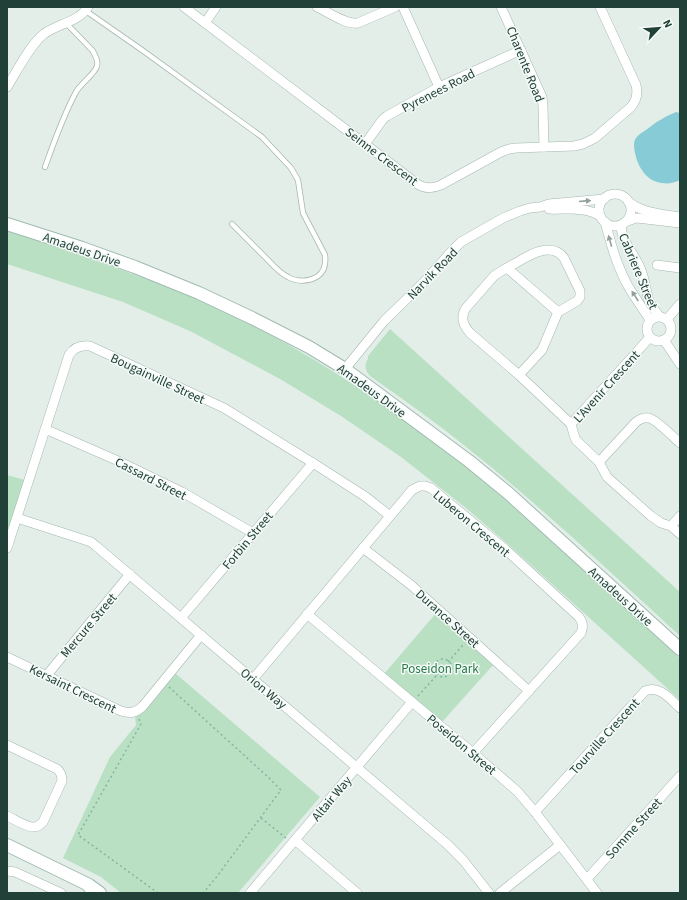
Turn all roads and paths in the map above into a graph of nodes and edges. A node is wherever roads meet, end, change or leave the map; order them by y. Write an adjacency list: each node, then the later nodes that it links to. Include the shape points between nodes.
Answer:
1 (184, 7): 10 (street, Seinne Crescent)
2 (216, 7): 10 (street)
3 (318, 7): 4 (street, via 353,24)
4 (395, 7)
5 (403, 7): 12 (street)
6 (502, 7): 11 (street, Charente Road)
7 (600, 7): 15 (street, Seinne Crescent, via 636,85 636,99 631,107 595,138 574,146)
8 (87, 9): 9 (street); 25 (lane, via 262,137 291,168 298,180 303,213 325,255 326,262 321,274 300,281 288,277 273,266)
9 (66, 23): 13 (street, via 44,34 36,42); 16 (lane, via 93,51 98,65 77,90 61,123)
10 (205, 23): 14 (street, Seinne Crescent)
11 (521, 50): 12 (street, Pyrenees Road); 15 (street, Charente Road, via 543,101)
12 (439, 87): 14 (street, Pyrenees Road, via 387,116)
13 (7, 88)
14 (366, 144): 15 (street, Seinne Crescent, via 419,185 430,188 441,185 504,150)
15 (544, 147)
16 (45, 167)
17 (604, 199): 18 (street, via 618,194); 19 (street, Narvik Road, one-way to 17); 21 (street, via 600,208)
18 (628, 201): 20 (street, via 646,210); 22 (street, via 630,214)
19 (540, 207): 21 (street, Narvik Road, via 586,210); 37 (street, Narvik Road, via 503,218 461,242 384,321)
20 (680, 217)
21 (603, 219): 22 (street, via 613,226); 27 (street, Cabriere Street, one-way to 21)
22 (623, 223): 23 (street, via 637,218); 26 (street, Cabriere Street, via 621,230)
23 (680, 223)
24 (7, 224): 37 (street, Amadeus Drive, via 135,267 199,293 309,347)
25 (232, 224)
26 (631, 252): 27 (street); 33 (street, Cabriere Street, via 640,268 650,303)
27 (617, 260): 33 (street, Cabriere Street, one-way to 27, via 628,286)
28 (657, 265): 30 (street)
29 (507, 268): 32 (street); 32 (street, via 540,251 554,250 560,253 580,297); 38 (street, via 494,276 466,308 462,319 470,333)
30 (680, 268)
31 (680, 304): 33 (street)
32 (558, 312): 38 (street, via 542,350)
33 (659, 318): 34 (street, via 647,325); 35 (street, via 669,322 671,330)
34 (650, 337): 35 (street, via 656,341); 39 (street, L'Avenir Crescent)
35 (664, 340): 36 (street)
36 (680, 364)
37 (345, 369): 57 (street, Amadeus Drive, via 475,465)
38 (519, 375): 39 (street)
39 (571, 424): 42 (street, L'Avenir Crescent, via 576,440)
40 (45, 429): 43 (street, Bougainville Street, via 69,355 76,348 86,345 224,408); 46 (street, Bougainville Street); 48 (street, Cassard Street, via 182,492)
41 (680, 443): 42 (street, via 655,421 644,418 636,422)
42 (599, 462): 47 (street, L'Avenir Crescent, via 608,477 651,516)
43 (313, 463): 44 (street, Bougainville Street, via 366,497); 48 (street, Forbin Street)
44 (390, 516): 51 (street, Luberon Crescent); 64 (street, Luberon Crescent, via 414,488 428,487 505,550 581,619 580,634)
45 (680, 516): 47 (street)
46 (17, 518): 50 (street); 52 (street, Orion Way, via 91,542)
47 (671, 526): 49 (street, L'Avenir Crescent)
48 (253, 533): 54 (street, Forbin Street)
49 (680, 534)
50 (7, 548)
51 (363, 548): 53 (street, Luberon Crescent); 56 (street, Durance Street, via 411,585)
52 (130, 574): 54 (street, Orion Way); 60 (street, Mercure Street)
53 (308, 614): 62 (street, Luberon Crescent); 65 (street, Poseidon Street)
54 (181, 618): 55 (street, Orion Way)
55 (201, 635): 62 (street, Orion Way); 63 (street, Kersaint Crescent)
56 (470, 638): 59 (path); 64 (street, Durance Street)
57 (680, 649)
58 (7, 657): 60 (street, Kersaint Crescent)
59 (448, 662): 61 (path, via 451,668 449,674 443,677); 61 (path, via 436,662 434,669)
60 (47, 675): 67 (street, Kersaint Crescent, via 121,711)
61 (437, 675): 65 (path)
62 (253, 679): 70 (street, Orion Way)
63 (163, 681): 67 (street, Kersaint Crescent); 74 (path, via 281,790)
64 (529, 691): 69 (street, Luberon Crescent)
65 (412, 702): 69 (street, Poseidon Street); 70 (street, Altair Way)
66 (680, 708): 72 (street, Tourville Crescent, via 659,690 645,691)
67 (135, 712): 84 (path, via 141,724 78,835)
68 (7, 745): 73 (street, via 57,769 62,777 40,825 32,827)
69 (474, 753): 72 (street, Poseidon Street, via 517,791)
70 (357, 767): 75 (street, Altair Way); 88 (street, Orion Way, via 447,844)
71 (680, 776): 79 (street, Somme Street)
72 (535, 812): 77 (street, Poseidon Street)
73 (7, 816)
74 (261, 818): 75 (path); 85 (path)
75 (293, 842): 86 (street, Altair Way); 87 (street)
76 (7, 845): 80 (street)
77 (560, 845): 79 (street, Poseidon Street); 89 (street)
78 (7, 871): 81 (street, via 16,872)
79 (587, 879): 90 (street, Poseidon Street)
80 (82, 881): 82 (lane); 83 (street)
81 (61, 893)
82 (89, 893)
83 (100, 893)
84 (158, 893)
85 (203, 893)
86 (250, 893)
87 (357, 893)
88 (489, 893)
89 (500, 893)
90 (597, 893)

